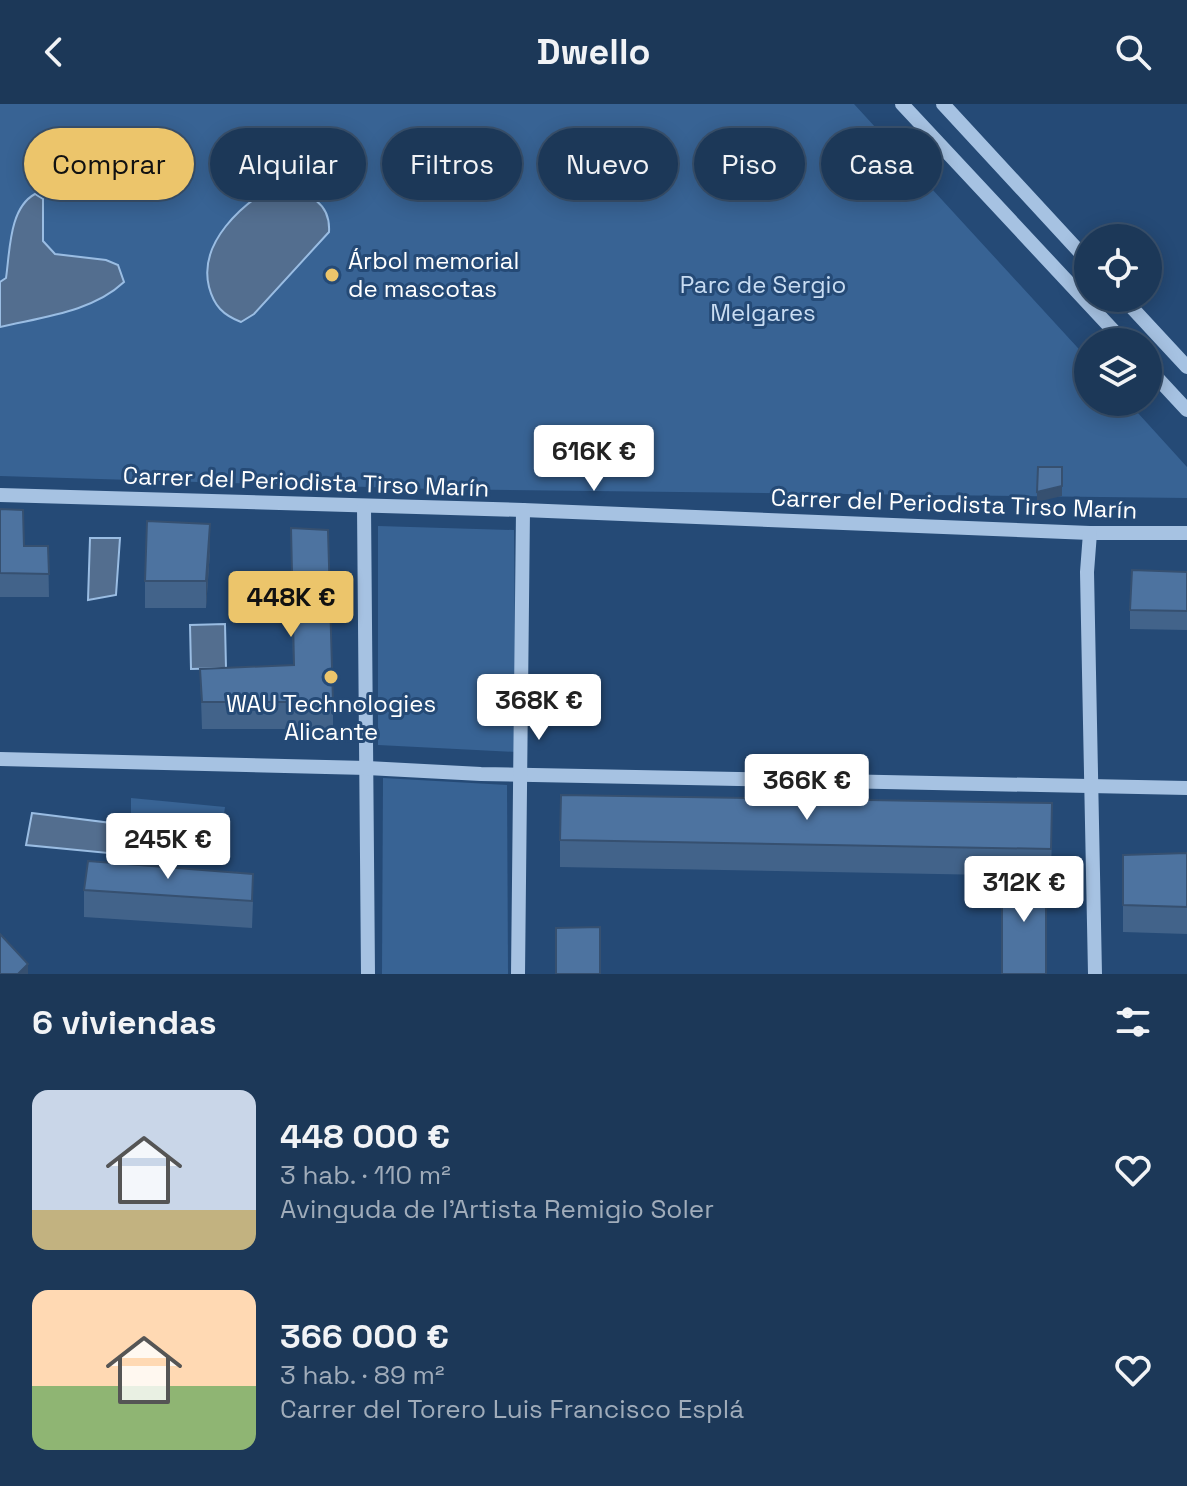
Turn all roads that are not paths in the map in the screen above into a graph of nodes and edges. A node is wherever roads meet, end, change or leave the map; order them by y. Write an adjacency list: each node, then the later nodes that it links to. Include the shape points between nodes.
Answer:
1 (902, 104): 5 (street)
2 (943, 104): 3 (street)
3 (1074, 246)
4 (1136, 312): 6 (street)
5 (1111, 328)
6 (1187, 367)
7 (1162, 383): 8 (street)
8 (1187, 410)
9 (0, 495): 10 (street, Carrer del Periodista Tirso Marín)
10 (364, 507): 11 (street, Carrer del Periodista Tirso Marín); 15 (street)
11 (523, 510): 12 (street, Carrer del Periodista Tirso Marín); 16 (street)
12 (1090, 533): 13 (street, Carrer del Periodista Tirso Marín); 17 (street)
13 (1187, 533)
14 (0, 759): 15 (street)
15 (367, 768): 16 (street); 19 (street)
16 (520, 774): 17 (street); 20 (street)
17 (1091, 786): 18 (street); 21 (street)
18 (1187, 788)
19 (368, 974)
20 (518, 974)
21 (1095, 974)

